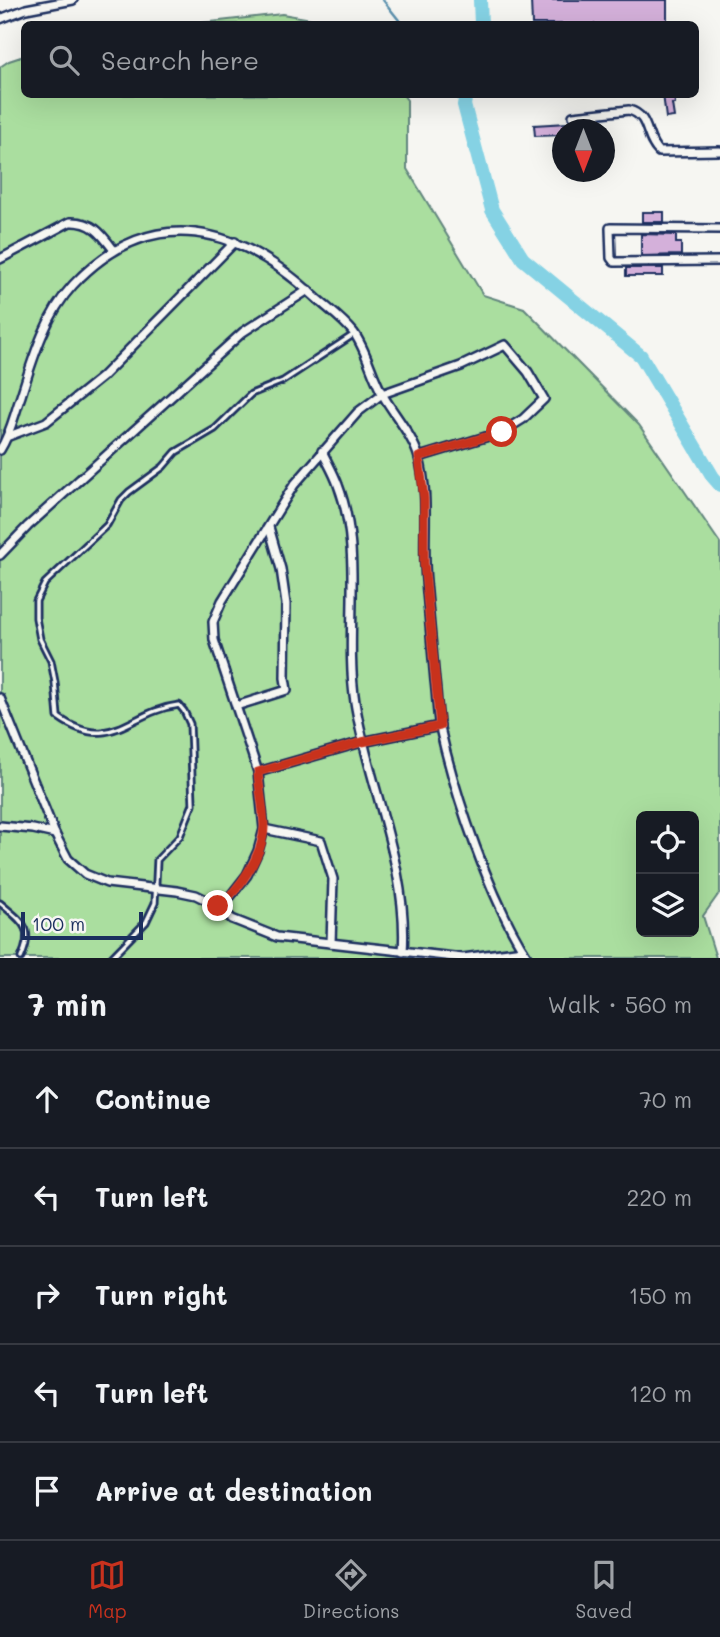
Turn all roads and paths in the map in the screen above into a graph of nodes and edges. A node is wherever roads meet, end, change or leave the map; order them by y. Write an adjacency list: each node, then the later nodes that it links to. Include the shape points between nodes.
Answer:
1 (73, 0): 2 (street)
2 (0, 19)
3 (573, 116): 4 (street, via 629,110 644,119 659,152)
4 (720, 151)
5 (720, 229): 9 (street, via 610,228 614,262)
6 (235, 242): 7 (street, via 200,232 173,232); 10 (street, via 260,253); 13 (street, via 102,377 46,422)
7 (113, 249): 8 (street, via 95,227 81,221 69,222); 13 (street, via 71,288 47,324)
8 (0, 258)
9 (720, 261)
10 (308, 290): 11 (street); 18 (street, via 243,332)
11 (354, 334): 12 (street); 27 (lane, via 283,381 251,394 215,429 176,452 121,500 107,525 45,583 36,601 40,639 55,682 58,717 72,727 99,733 178,705 190,724 193,804 180,836 157,860)
12 (382, 394): 15 (street, via 358,412); 16 (street); 16 (street, via 505,345 544,400 502,432)
13 (9, 436): 14 (street)
14 (0, 450)
15 (322, 452): 17 (street); 22 (street, via 338,485 351,553 354,687)
16 (419, 457): 21 (street)
17 (268, 527): 20 (street, via 213,622 214,640); 20 (street, via 286,604 287,690)
18 (0, 555)
19 (0, 698): 26 (street)
20 (236, 706): 23 (street)
21 (440, 726): 22 (street); 31 (street, via 488,877)
22 (362, 742): 23 (street); 32 (street, via 396,871 405,921)
23 (258, 772): 25 (street)
24 (0, 826): 26 (street)
25 (264, 829): 29 (street, via 247,876); 30 (street, via 321,841 333,879)
26 (55, 834): 27 (street, via 68,859 85,874 107,883)
27 (154, 887): 29 (street, via 196,895); 34 (lane, via 155,903 146,922)
28 (0, 903): 33 (lane, via 25,925 27,944)
29 (218, 906): 30 (street, via 232,919 277,937)
30 (331, 943): 32 (street)
31 (523, 950): 32 (street, via 463,958); 35 (street)
32 (403, 952)
33 (21, 958)
34 (111, 958)
35 (528, 958)

